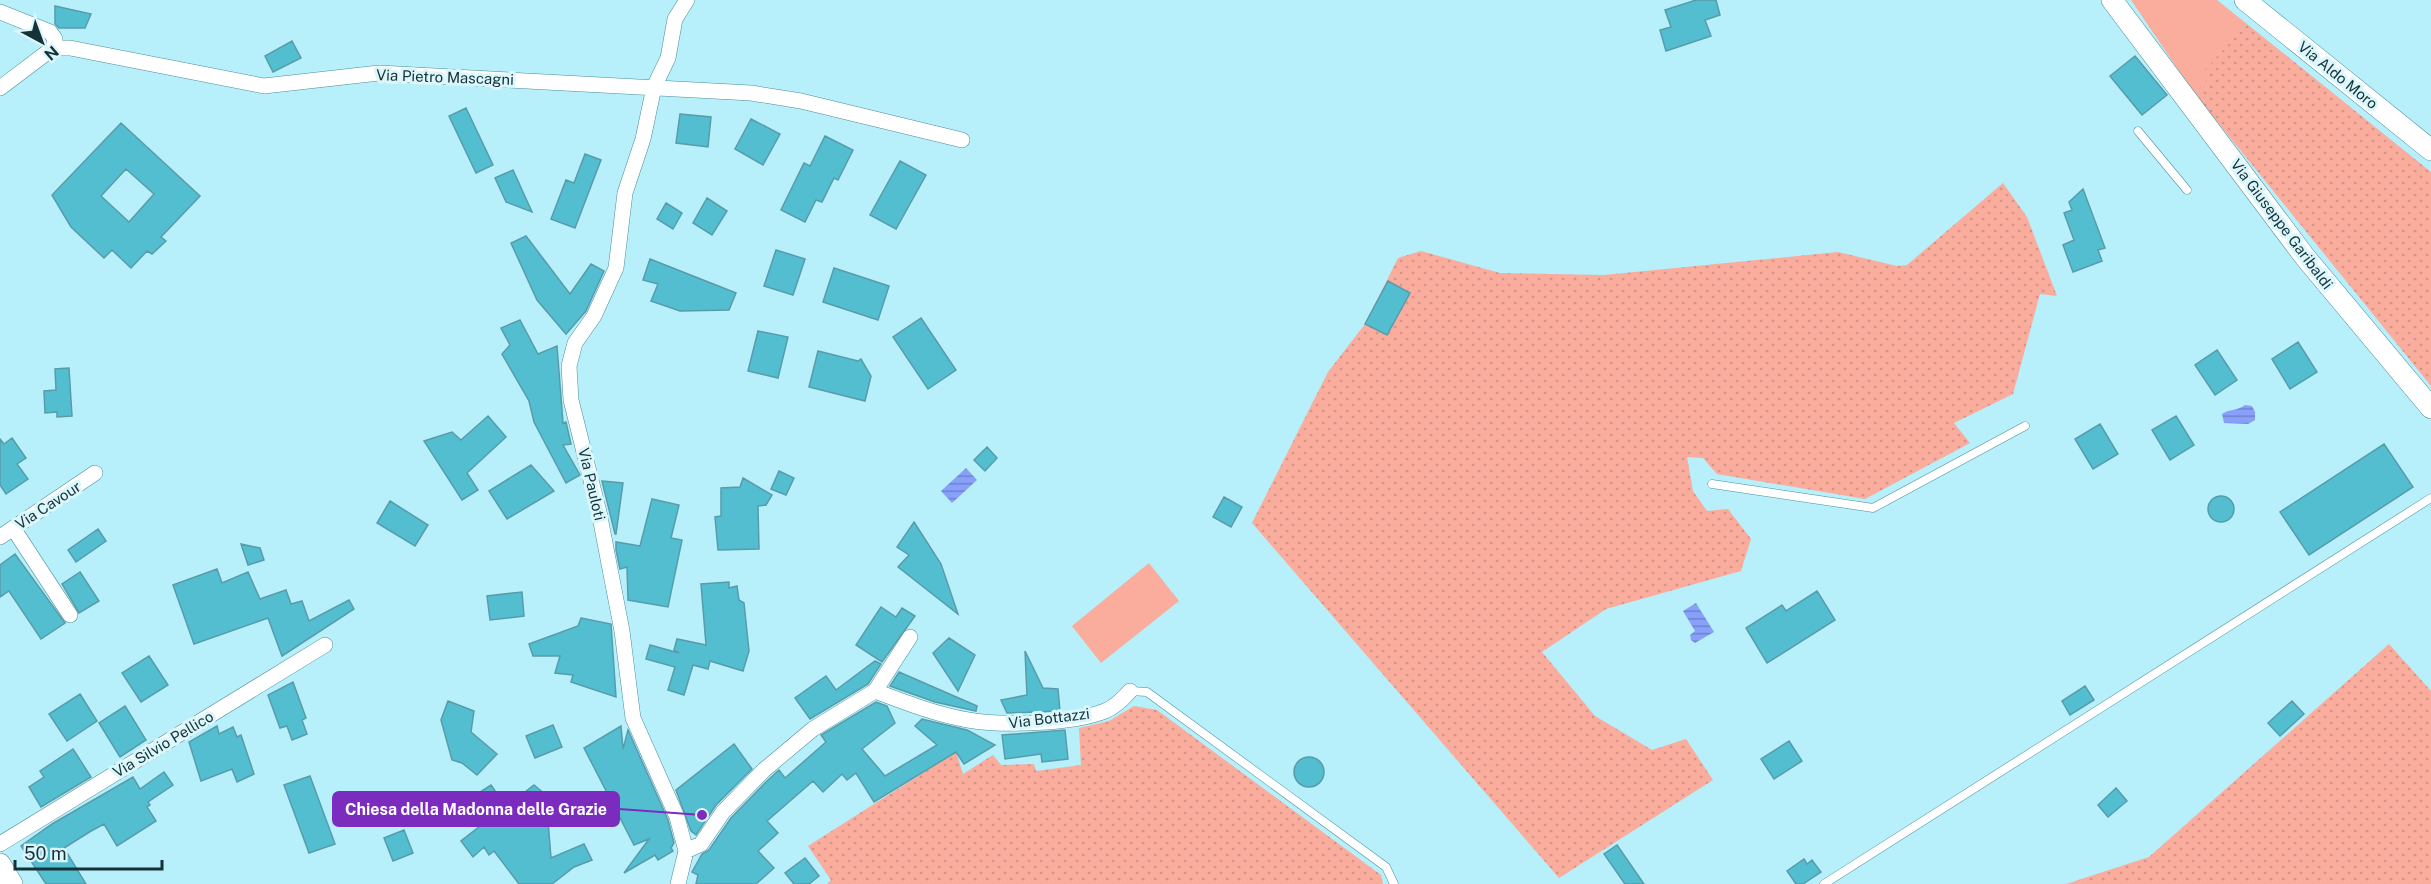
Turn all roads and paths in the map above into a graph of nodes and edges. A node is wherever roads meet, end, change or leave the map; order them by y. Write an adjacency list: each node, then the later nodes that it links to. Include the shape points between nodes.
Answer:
1 (687, 0): 8 (street, Via Pauloti, via 675,19 668,58)
2 (2112, 0): 6 (main road)
3 (2120, 0): 6 (main road)
4 (2245, 0): 12 (main road, Via Aldo Moro)
5 (0, 12): 7 (street, via 50,32 56,39)
6 (2140, 35): 14 (main road, Via Giuseppe Garibaldi, via 2305,257)
7 (53, 48): 8 (street, Via Pietro Mascagni, via 70,48 264,86 379,73); 9 (street)
8 (654, 87): 11 (street, Via Pietro Mascagni, via 781,98); 26 (street, Via Pauloti, via 644,139 625,193 616,268 594,316 575,343 569,366 572,400 622,631 633,718 677,817)
9 (0, 88)
10 (2138, 131): 13 (lane)
11 (962, 140)
12 (2431, 150)
13 (2187, 190)
14 (2431, 408)
15 (2025, 426): 17 (lane, via 1874,508)
16 (95, 473): 19 (street, Via Cavour)
17 (1712, 484)
18 (2431, 498): 31 (lane)
19 (6, 532): 20 (street)
20 (70, 615)
21 (910, 637): 23 (street)
22 (325, 645): 25 (street, Via Silvio Pellico)
23 (875, 691): 24 (street, Via Bottazzi, via 964,720 996,724 1065,719 1104,711); 26 (street, via 813,729 764,770 723,812 701,844)
24 (1130, 691): 30 (lane, via 1147,692 1386,867)
25 (0, 844)
26 (686, 851): 29 (street, Via Pauloti)
27 (0, 864): 28 (main road)
28 (12, 884)
29 (678, 884)
30 (1394, 884)
31 (1824, 884)

